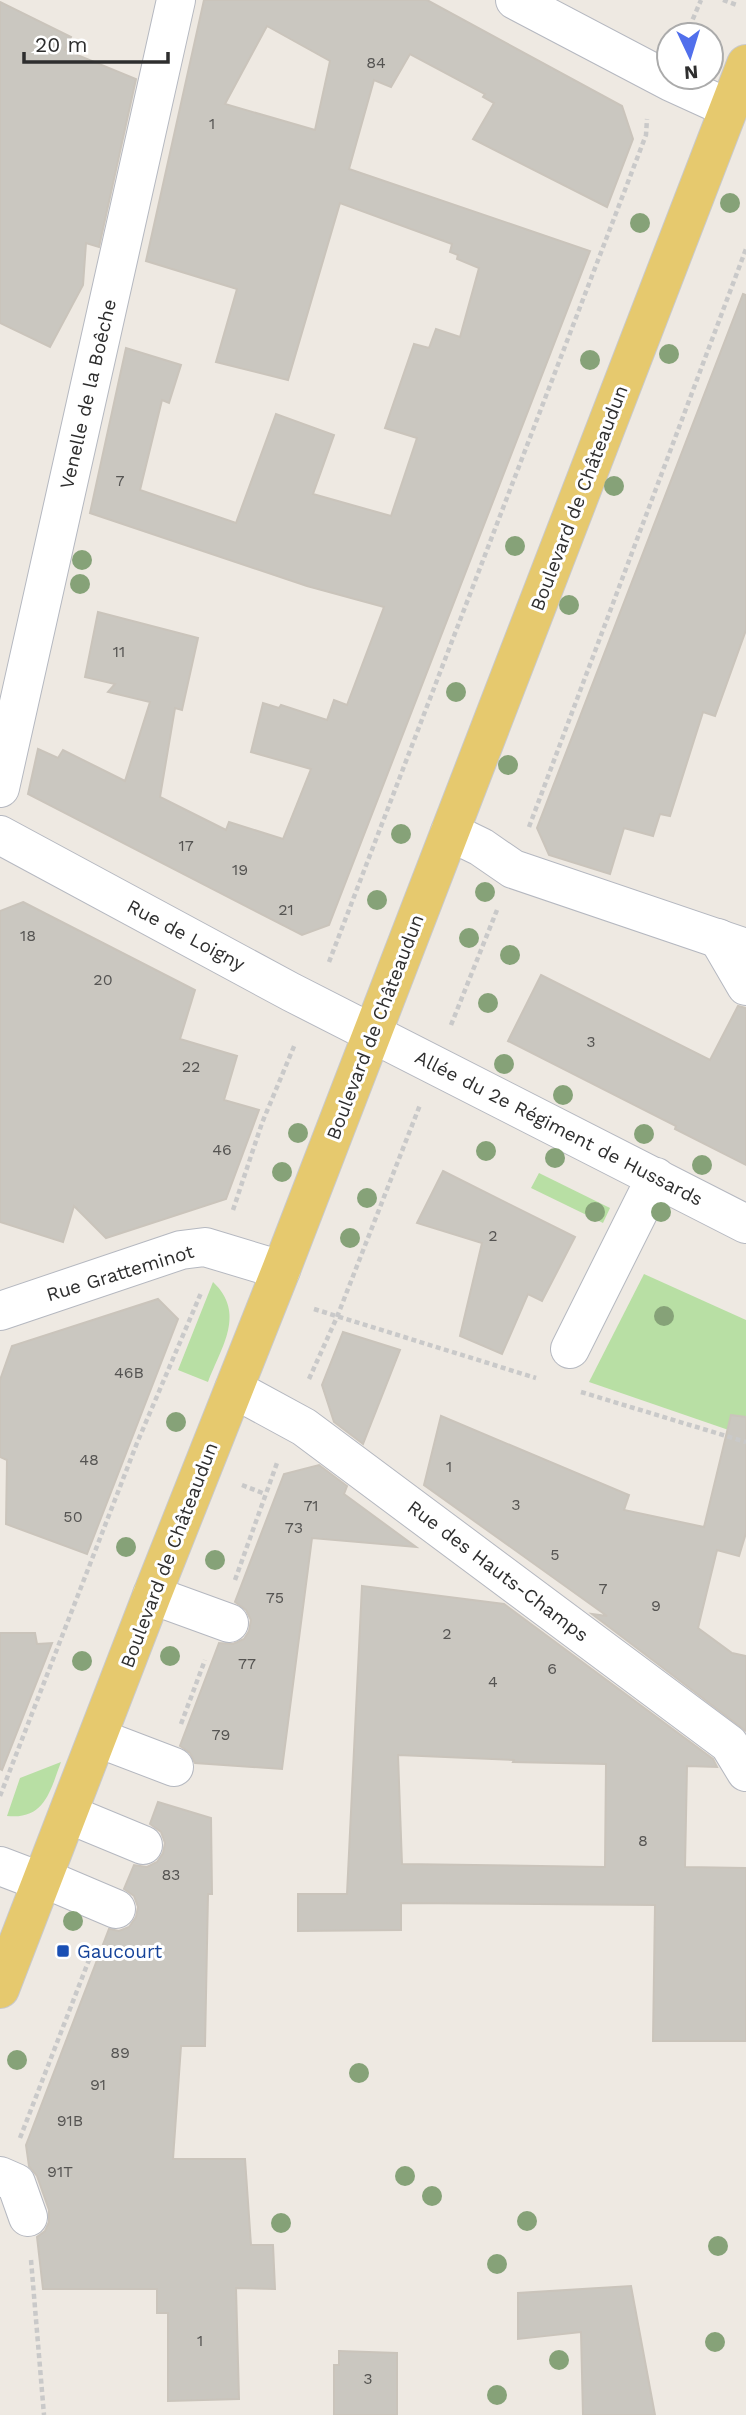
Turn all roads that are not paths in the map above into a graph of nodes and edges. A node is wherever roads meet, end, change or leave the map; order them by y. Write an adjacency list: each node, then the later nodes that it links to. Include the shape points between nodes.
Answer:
1 (176, 0): 5 (street, Venelle de la Boêche)
2 (515, 0): 4 (street)
3 (746, 64): 4 (main road, Boulevard de Châteaudun)
4 (728, 108): 6 (main road, Boulevard de Châteaudun)
5 (0, 788)
6 (450, 832): 8 (street, via 513,869); 10 (main road, Boulevard de Châteaudun)
7 (0, 835): 10 (street, Rue de Loigny)
8 (732, 943): 9 (street)
9 (746, 986)
10 (373, 1032): 11 (street, Allée du 2e Régiment de Hussards); 13 (main road, Boulevard de Châteaudun)
11 (656, 1178): 12 (street, Allée du 2e Régiment de Hussards); 15 (street)
12 (746, 1223)
13 (281, 1270): 14 (street, Rue Gratteminot, via 205,1247 181,1250); 16 (main road, Boulevard de Châteaudun)
14 (0, 1311)
15 (570, 1349)
16 (234, 1389): 17 (main road, Boulevard de Châteaudun); 21 (street, Rue des Hauts-Champs, via 304,1427 729,1744)
17 (152, 1595): 18 (street); 19 (main road, Boulevard de Châteaudun)
18 (229, 1623)
19 (98, 1738): 20 (street); 22 (main road, Boulevard de Châteaudun)
20 (174, 1767)
21 (746, 1772)
22 (68, 1814): 23 (street); 25 (main road, Boulevard de Châteaudun)
23 (143, 1845)
24 (0, 1866): 25 (street)
25 (42, 1880): 26 (street); 27 (main road, Boulevard de Châteaudun)
26 (116, 1909)
27 (0, 1989)
28 (0, 2176): 29 (street, via 16,2183)
29 (28, 2217)

